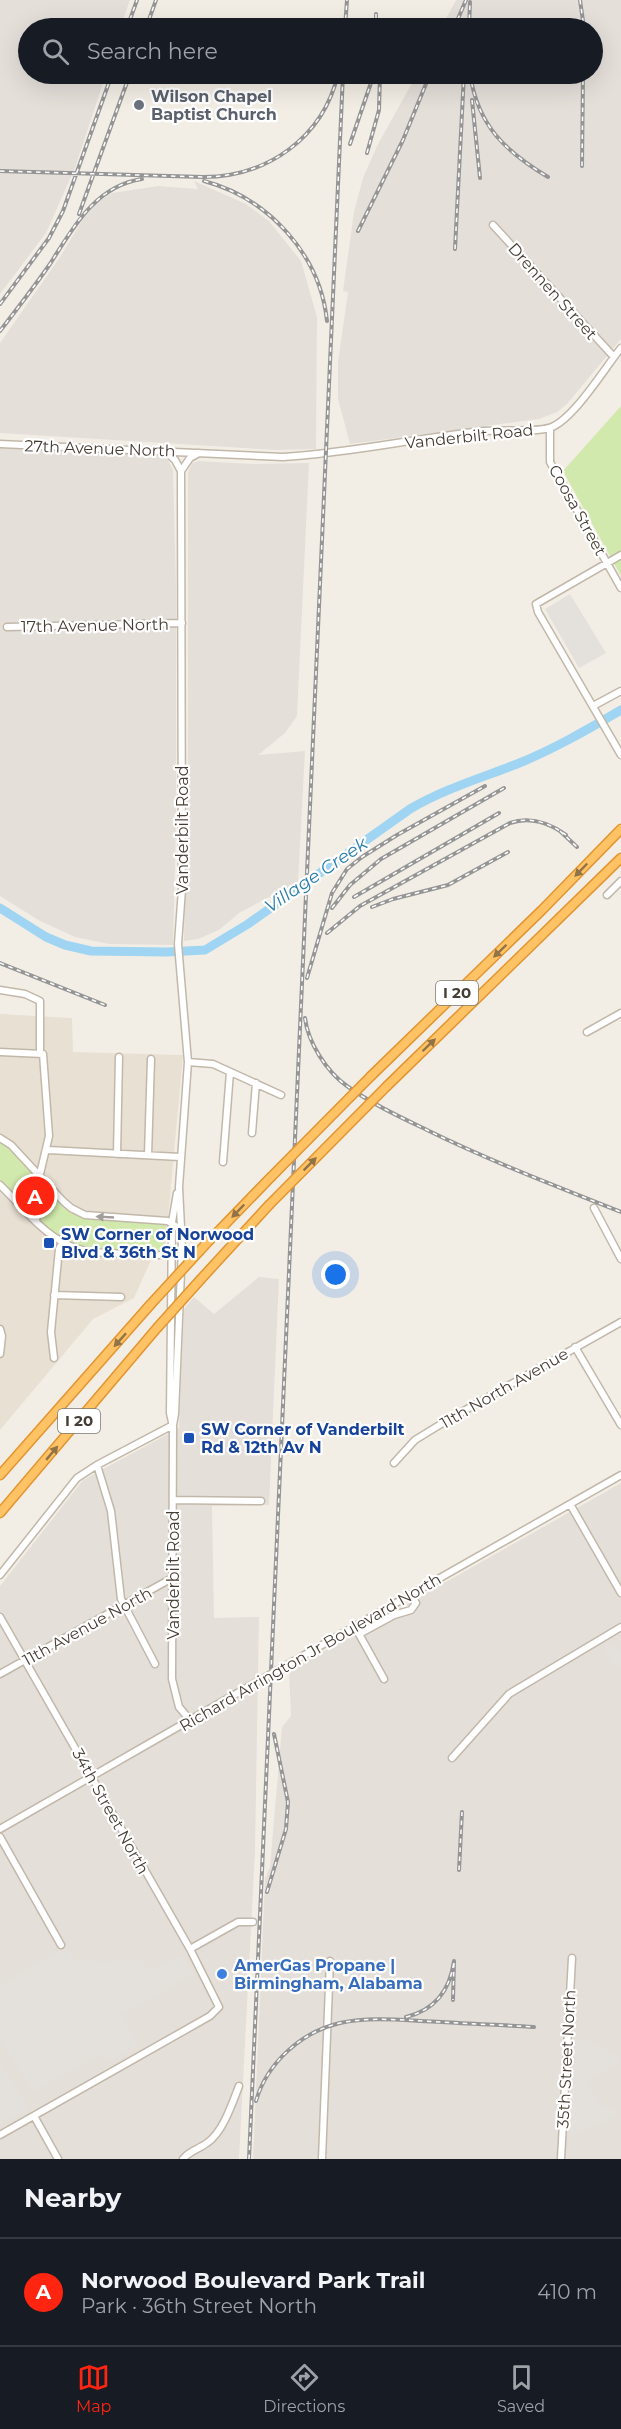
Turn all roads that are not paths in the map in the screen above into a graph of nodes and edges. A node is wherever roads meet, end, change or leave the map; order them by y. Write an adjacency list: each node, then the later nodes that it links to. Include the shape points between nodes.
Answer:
1 (493, 225): 3 (street, Drennen Street)
2 (621, 348): 3 (street, Vanderbilt Road)
3 (614, 357): 4 (street, Vanderbilt Road, via 573,410)
4 (550, 428): 7 (street, Vanderbilt Road, via 484,431 314,455); 10 (street, Coosa Street, via 550,462)
5 (0, 444): 6 (street, 27th Avenue North)
6 (165, 451): 7 (street, 27th Avenue North); 8 (street)
7 (201, 452): 8 (street, via 190,458)
8 (181, 471): 12 (street, Vanderbilt Road)
9 (621, 555): 10 (street)
10 (607, 563): 11 (street, Coosa Street); 15 (street, via 536,604)
11 (621, 588)
12 (182, 623): 13 (street, 17th Avenue North); 28 (street, Vanderbilt Road, via 182,889 177,944)
13 (8, 627)
14 (621, 691): 15 (street)
15 (594, 708): 16 (street)
16 (621, 755)
17 (621, 830): 65 (highway, I 20, one-way to 65, bridge, via 205,1245)
18 (621, 858): 67 (highway, I 20, one-way to 18, bridge, via 157,1328 269,1205)
19 (621, 881): 20 (street)
20 (607, 895)
21 (0, 990): 25 (street, via 40,1001)
22 (621, 1013): 23 (street)
23 (587, 1032)
24 (0, 1052): 25 (street)
25 (43, 1054): 34 (street)
26 (118, 1057): 35 (street)
27 (151, 1059): 36 (street)
28 (188, 1062): 29 (street, via 213,1064); 37 (street, Vanderbilt Road)
29 (230, 1072): 30 (street); 38 (street)
30 (256, 1083): 31 (street); 32 (street)
31 (281, 1095)
32 (252, 1133)
33 (0, 1138): 39 (street)
34 (48, 1150): 35 (street); 39 (street)
35 (117, 1154): 36 (street)
36 (148, 1155): 37 (street)
37 (180, 1156): 41 (street, Vanderbilt Road)
38 (223, 1162)
39 (40, 1174): 44 (street, one-way to 39, via 85,1215 71,1209); 45 (street)
40 (0, 1185): 45 (street)
41 (179, 1187): 42 (street, Vanderbilt Road); 47 (street, Vanderbilt Road)
42 (175, 1201): 44 (street, via 168,1214); 46 (street, Vanderbilt Road)
43 (594, 1208): 52 (street)
44 (159, 1220): 46 (street)
45 (36, 1222): 48 (street)
46 (172, 1222): 47 (street); 51 (street, Vanderbilt Road)
47 (182, 1230): 49 (street, Vanderbilt Road)
48 (62, 1243): 50 (street, via 83,1250); 54 (street)
49 (182, 1248): 51 (street); 61 (street, Vanderbilt Road)
50 (155, 1255): 51 (street); 53 (street)
51 (171, 1255): 53 (street, Vanderbilt Road)
52 (621, 1259)
53 (171, 1269): 61 (street, Vanderbilt Road)
54 (54, 1295): 55 (street); 60 (street)
55 (121, 1297)
56 (621, 1322): 58 (street, 11th North Avenue)
57 (0, 1329): 59 (street)
58 (575, 1347): 62 (street); 63 (street, 11th North Avenue, via 415,1440)
59 (0, 1354)
60 (54, 1358)
61 (173, 1425): 64 (street); 68 (street, Vanderbilt Road)
62 (621, 1425)
63 (394, 1463)
64 (96, 1466): 73 (street, via 68,1488); 77 (street, via 111,1511)
65 (0, 1472)
66 (621, 1475): 70 (street, Richard Arrington Jr Boulevard North)
67 (30, 1479): 71 (highway, I 20); 72 (highway)
68 (173, 1500): 69 (street); 74 (street, Vanderbilt Road)
69 (261, 1501)
70 (570, 1504): 75 (street); 76 (street, Richard Arrington Jr Boulevard North)
71 (0, 1513)
72 (0, 1519)
73 (0, 1575)
74 (174, 1577): 77 (street, 11th Avenue North); 84 (street, Vanderbilt Road, via 172,1679 179,1707)
75 (621, 1593)
76 (411, 1595): 83 (street, via 416,1603 411,1611 394,1615 359,1634); 84 (street, Richard Arrington Jr Boulevard North, bridge)
77 (123, 1606): 80 (street, 11th Avenue North); 81 (street)
78 (0, 1617): 80 (street, 34th Street North)
79 (621, 1627): 85 (street, via 509,1694)
80 (24, 1660): 82 (street, 11th Avenue North); 86 (street, 34th Street North)
81 (155, 1664)
82 (0, 1674)
83 (384, 1679)
84 (190, 1720): 86 (street, Richard Arrington Jr Boulevard North)
85 (452, 1758)
86 (91, 1777): 87 (street, Richard Arrington Jr Boulevard North); 91 (street, 34th Street North)
87 (0, 1829)
88 (0, 1837): 90 (street)
89 (253, 1922): 91 (street, via 238,1922)
90 (61, 1946)
91 (190, 1949): 95 (street, 34th Street North, via 219,2007 210,2016)
92 (572, 1958): 100 (street, 35th Street North)
93 (330, 1961): 99 (street)
94 (238, 2086): 98 (street, via 226,2119 212,2138)
95 (34, 2116): 96 (street); 97 (street)
96 (0, 2135)
97 (58, 2159)
98 (183, 2159)
99 (322, 2159)
100 (561, 2159)

